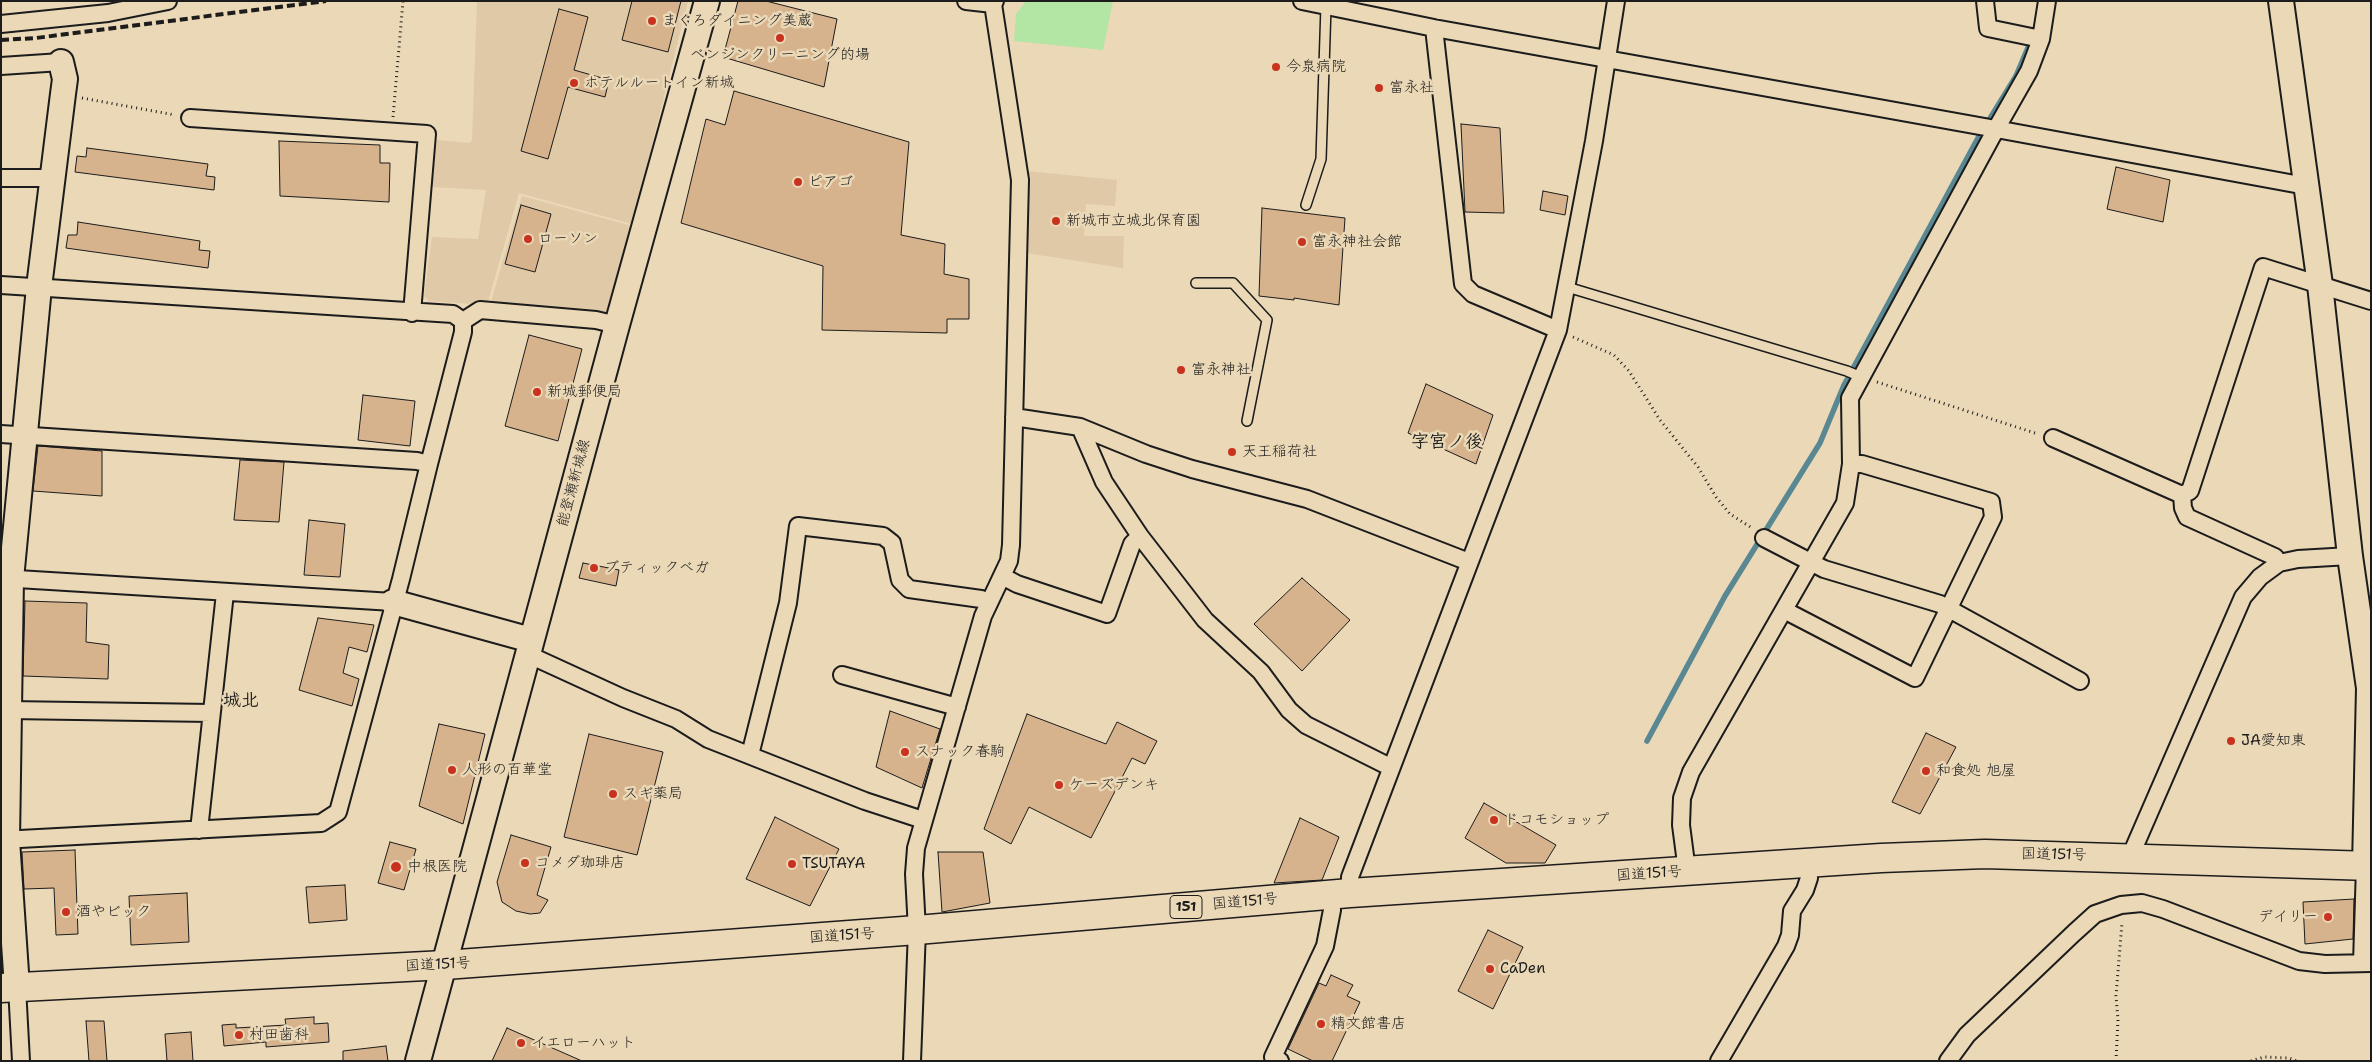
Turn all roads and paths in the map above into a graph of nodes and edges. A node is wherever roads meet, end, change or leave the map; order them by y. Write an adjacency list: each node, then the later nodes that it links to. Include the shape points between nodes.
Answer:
1 (403, 1): 21 (path)
2 (707, 1): 34 (street, 能登瀬新城線)
3 (966, 1): 10 (street)
4 (1302, 1): 11 (street)
5 (1616, 1): 15 (street)
6 (1985, 1): 14 (street, via 1988,28)
7 (2047, 1): 14 (street)
8 (2281, 1): 24 (street)
9 (161, 2): 12 (street, via 108,13)
10 (994, 3): 37 (street, via 1020,180)
11 (1326, 6): 13 (street); 25 (lane, via 1321,159)
12 (1, 24)
13 (1434, 28): 15 (street); 35 (street, via 1463,284 1473,294)
14 (2032, 37): 20 (street, via 2029,71)
15 (1607, 58): 20 (street); 29 (street)
16 (61, 62): 17 (street); 18 (street)
17 (1, 66)
18 (63, 94): 19 (path); 23 (street)
19 (190, 118): 21 (street)
20 (1988, 128): 24 (street); 36 (street)
21 (392, 133): 32 (street, via 427,134)
22 (1, 178): 23 (street)
23 (52, 178): 30 (street)
24 (2306, 186): 27 (street)
25 (1306, 205)
26 (1196, 282): 38 (lane, via 1233,283 1267,320)
27 (2320, 285): 31 (street); 45 (street, via 2264,267 2190,490); 48 (street)
28 (1, 286): 30 (street)
29 (1567, 287): 35 (street); 36 (lane)
30 (39, 288): 32 (street); 41 (street)
31 (2371, 301)
32 (412, 313): 33 (street, via 453,314)
33 (463, 321): 34 (street, via 480,310 596,320); 43 (street, via 464,332)
34 (617, 325): 60 (street, 能登瀬新城線)
35 (1558, 330): 46 (path, via 1619,360 1660,420 1698,467 1716,497 1730,514); 49 (street)
36 (1854, 374): 42 (path); 44 (street, via 1850,398)
37 (1014, 416): 39 (street); 52 (street, via 1012,545)
38 (1247, 421)
39 (1080, 427): 47 (street, via 1104,482); 49 (street, via 1192,469 1307,499)
40 (1, 434): 41 (street)
41 (25, 436): 43 (street); 53 (street)
42 (2053, 438): 45 (street)
43 (429, 464): 55 (street)
44 (1851, 464): 50 (street, via 1845,503); 58 (street, via 1862,464 1991,502 1993,518)
45 (2182, 495): 51 (street, via 2187,517 2275,557)
46 (1760, 535): 50 (street)
47 (1140, 536): 52 (street, via 1132,544 1107,614); 68 (street, via 1205,620 1261,672 1289,710 1306,725)
48 (2350, 556): 51 (street); 57 (street)
49 (1469, 562): 68 (street)
50 (1811, 563): 58 (street); 59 (street)
51 (2280, 563): 72 (street, via 2260,577 2242,597)
52 (1002, 576): 56 (street)
53 (6, 578): 54 (street); 64 (street)
54 (225, 593): 55 (street); 65 (street)
55 (393, 602): 60 (street); 70 (street, via 338,812 322,823)
56 (989, 603): 63 (street); 67 (street, via 909,588 900,580 892,543 883,536 798,526 788,603)
57 (2364, 606): 66 (street)
58 (1948, 608): 59 (street, via 1915,678); 62 (street)
59 (1784, 610): 75 (street, via 1691,772 1682,798)
60 (529, 647): 67 (street, via 623,698 676,719 708,739); 80 (street, 能登瀬新城線)
61 (842, 674): 63 (street)
62 (2080, 681)
63 (957, 707): 69 (street)
64 (9, 710): 65 (street); 71 (street)
65 (211, 713): 70 (street)
66 (2370, 716): 74 (street)
67 (750, 756): 69 (street, via 864,801)
68 (1390, 767): 76 (street, via 1356,865)
69 (924, 820): 78 (street, via 916,848 914,874)
70 (199, 830): 71 (street)
71 (4, 840): 81 (street)
72 (2130, 857): 73 (highway, 国道151号 / 151, via 1985,854); 74 (highway, 国道151号 / 151)
73 (1808, 863): 75 (highway, 国道151号 / 151); 86 (street, via 1809,878 1792,911 1786,946)
74 (2368, 866): 79 (street)
75 (1687, 871): 76 (highway, 国道151号 / 151)
76 (1341, 894): 78 (highway, 国道151号 / 151); 82 (street, via 1332,910 1325,946)
77 (2121, 904): 79 (street, via 2163,909 2299,961); 87 (street, via 2095,914 2074,933 1967,1035); 88 (path)
78 (917, 930): 80 (highway, 国道151号 / 151); 85 (street)
79 (2366, 963)
80 (445, 965): 81 (highway, 国道151号 / 151); 84 (street, 能登瀬新城線)
81 (9, 988): 83 (street)
82 (1275, 1060)
83 (21, 1061)
84 (418, 1061)
85 (912, 1061)
86 (1719, 1061)
87 (1948, 1061)
88 (2116, 1061)
89 (2251, 1061): 90 (path, via 2264,1057)
90 (2297, 1061)

